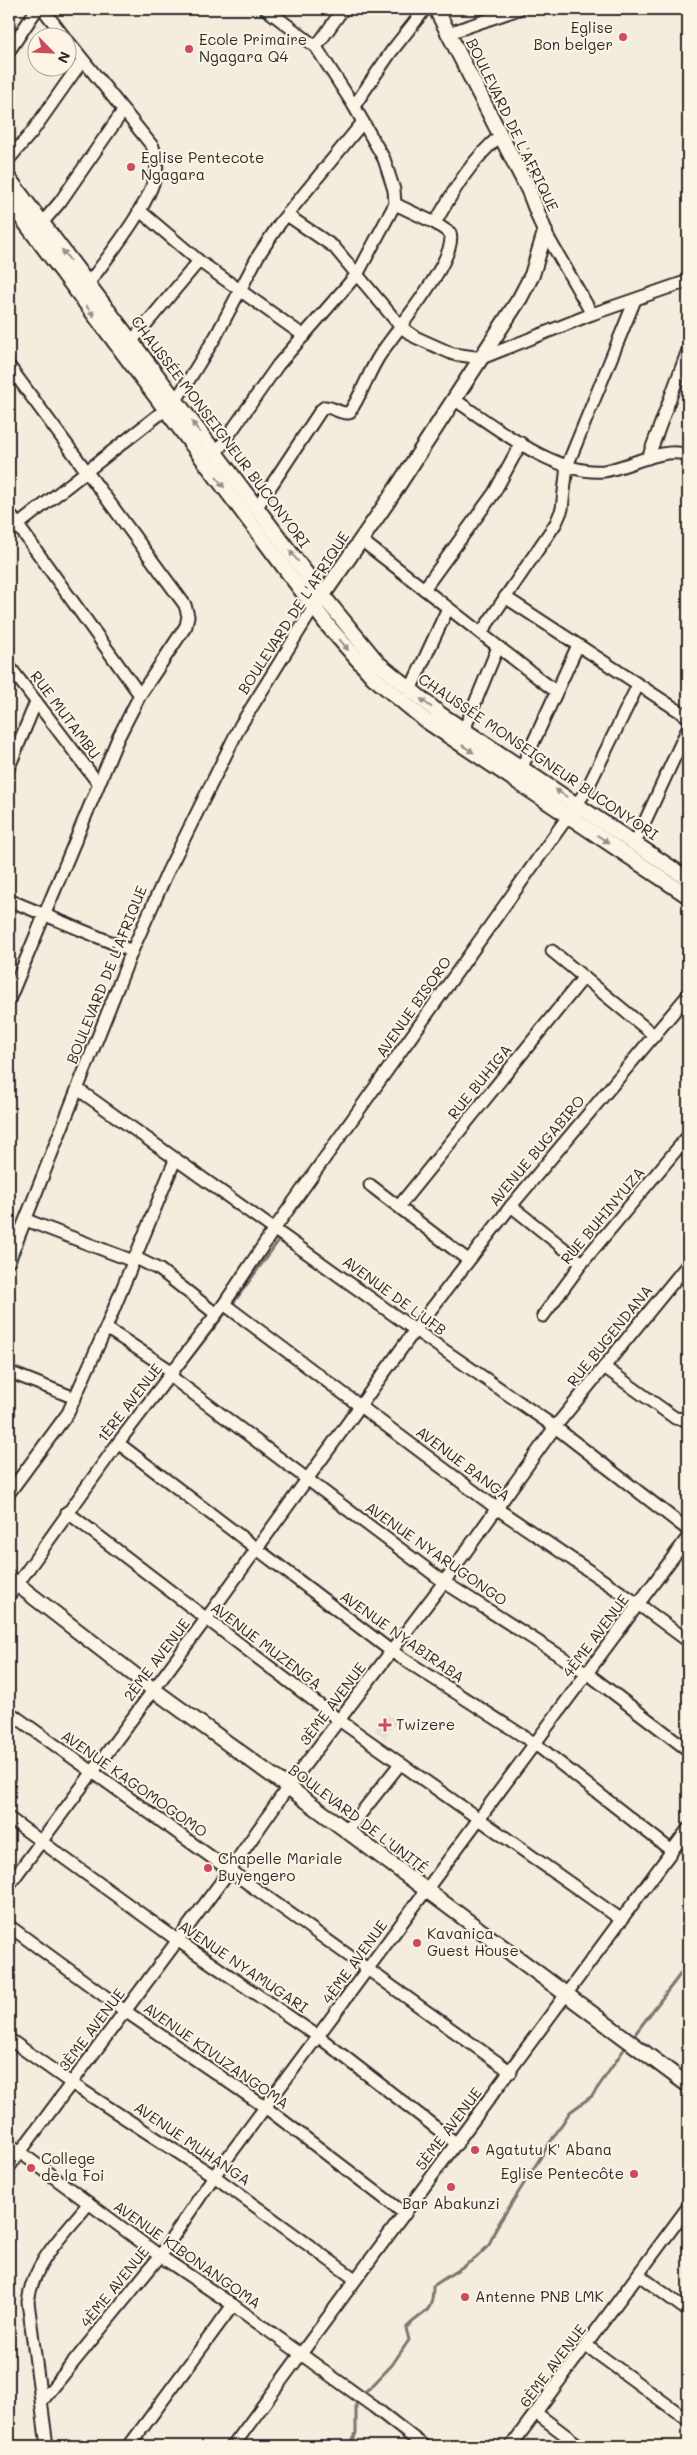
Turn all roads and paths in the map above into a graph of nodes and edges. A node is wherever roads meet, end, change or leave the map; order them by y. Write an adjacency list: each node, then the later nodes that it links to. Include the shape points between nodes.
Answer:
1 (37, 9): 11 (street)
2 (43, 9): 8 (street)
3 (266, 9): 10 (street)
4 (343, 9): 10 (street)
5 (425, 9): 14 (street)
6 (436, 9): 9 (street, BOULEVARD DE L'AFRIQUE)
7 (519, 9): 9 (street)
8 (57, 28)
9 (449, 33): 17 (street, BOULEVARD DE L'AFRIQUE)
10 (316, 46): 14 (street)
11 (9, 50)
12 (78, 55): 13 (street)
13 (82, 61): 15 (street); 18 (street)
14 (354, 106): 16 (street)
15 (122, 112): 22 (street, via 152,147 157,158 152,187); 24 (street)
16 (363, 122): 21 (street, via 384,159); 23 (street)
17 (501, 135): 25 (street, via 467,170); 26 (street, BOULEVARD DE L'AFRIQUE)
18 (9, 159)
19 (9, 180): 24 (street, CHAUSSÉE MONSEIGNEUR BUCONYORI)
20 (9, 201): 41 (street, CHAUSSÉE MONSEIGNEUR BUCONYORI, one-way to 41, via 97,320)
21 (395, 204): 25 (street); 28 (street)
22 (139, 210): 27 (street); 30 (street)
23 (287, 215): 28 (street, via 334,247); 31 (street)
24 (42, 223): 30 (street, CHAUSSÉE MONSEIGNEUR BUCONYORI, one-way to 24)
25 (435, 223): 34 (street, via 450,233 451,246)
26 (544, 232): 33 (street); 38 (street, BOULEVARD DE L'AFRIQUE, via 532,275)
27 (198, 261): 31 (street); 36 (street)
28 (358, 273): 34 (street); 35 (street)
29 (688, 281): 32 (street)
30 (88, 284): 36 (street, CHAUSSÉE MONSEIGNEUR BUCONYORI)
31 (240, 289): 35 (street); 41 (street, via 212,344)
32 (635, 300): 33 (street); 46 (street)
33 (592, 314): 38 (street)
34 (401, 327): 38 (street, via 453,354); 48 (street, via 378,359 349,413 325,407)
35 (304, 336): 43 (street, via 259,390)
36 (131, 342): 41 (street, CHAUSSÉE MONSEIGNEUR BUCONYORI)
37 (688, 350): 45 (street)
38 (482, 358): 40 (street, BOULEVARD DE L'AFRIQUE)
39 (9, 366): 47 (street)
40 (455, 400): 42 (street); 51 (street, BOULEVARD DE L'AFRIQUE)
41 (171, 406): 43 (street, CHAUSSÉE MONSEIGNEUR BUCONYORI, one-way to 41); 47 (street); 55 (street, CHAUSSÉE MONSEIGNEUR BUCONYORI, one-way to 55)
42 (521, 443): 46 (street); 52 (street, via 494,493)
43 (216, 453): 48 (street, CHAUSSÉE MONSEIGNEUR BUCONYORI)
44 (688, 455): 45 (street, via 667,453)
45 (648, 458): 46 (street, via 626,467 602,471)
46 (567, 466): 54 (street, via 562,509 556,523)
47 (88, 472): 50 (street); 64 (street, via 185,605 188,616 186,626)
48 (257, 507): 53 (street, CHAUSSÉE MONSEIGNEUR BUCONYORI, one-way to 48)
49 (9, 513): 50 (street)
50 (13, 529): 64 (street)
51 (361, 540): 52 (street); 53 (street, BOULEVARD DE L'AFRIQUE)
52 (424, 589): 56 (street)
53 (323, 596): 55 (street, BOULEVARD DE L'AFRIQUE); 62 (street, CHAUSSÉE MONSEIGNEUR BUCONYORI, via 378,663)
54 (505, 598): 57 (street); 58 (street)
55 (314, 607): 73 (street, CHAUSSÉE MONSEIGNEUR BUCONYORI, one-way to 73, via 351,654 396,698); 79 (street, BOULEVARD DE L'AFRIQUE, via 222,759)
56 (448, 608): 57 (street); 62 (street)
57 (480, 633): 59 (street)
58 (578, 645): 61 (street); 63 (street)
59 (498, 647): 63 (street); 68 (street)
60 (9, 666): 65 (street, RUE MUTAMBU)
61 (638, 685): 66 (street); 72 (street, AVENUE BISORO, via 597,773)
62 (410, 690): 68 (street, CHAUSSÉE MONSEIGNEUR BUCONYORI, one-way to 62)
63 (555, 691): 70 (street)
64 (140, 695): 71 (street)
65 (36, 702): 69 (street); 71 (street, RUE MUTAMBU)
66 (688, 717)
67 (688, 728): 74 (street)
68 (464, 730): 70 (street, CHAUSSÉE MONSEIGNEUR BUCONYORI)
69 (9, 767)
70 (522, 767): 72 (street, CHAUSSÉE MONSEIGNEUR BUCONYORI, one-way to 70)
71 (98, 783): 78 (street)
72 (578, 803): 73 (street, AVENUE BISORO); 74 (street, CHAUSSÉE MONSEIGNEUR BUCONYORI)
73 (568, 816): 76 (street, CHAUSSÉE MONSEIGNEUR BUCONYORI, one-way to 76); 92 (street, AVENUE BISORO)
74 (635, 843): 75 (street, CHAUSSÉE MONSEIGNEUR BUCONYORI)
75 (688, 879)
76 (688, 896)
77 (9, 900): 78 (street)
78 (44, 914): 79 (street); 83 (street)
79 (132, 951): 85 (street, BOULEVARD DE L'AFRIQUE)
80 (552, 951): 81 (street)
81 (584, 978): 84 (street); 89 (street, RUE BUHIGA)
82 (688, 996): 84 (street, AVENUE BUGABIRO)
83 (9, 1000)
84 (655, 1036): 90 (street, AVENUE BUGABIRO)
85 (79, 1090): 87 (street, AVENUE DE L'UFB); 91 (street, BOULEVARD DE L'AFRIQUE)
86 (688, 1136): 97 (street, RUE BUHINYUZA)
87 (175, 1160): 92 (street, AVENUE DE L'UFB); 94 (street)
88 (370, 1185): 89 (street)
89 (399, 1206): 95 (street)
90 (511, 1206): 95 (street, AVENUE BUGABIRO); 97 (street)
91 (26, 1220): 93 (street, BOULEVARD DE L'AFRIQUE); 94 (street)
92 (275, 1228): 99 (street, 1ÈRE AVENUE); 103 (street, AVENUE DE L'UFB)
93 (14, 1233): 96 (street, BOULEVARD DE L'AFRIQUE)
94 (133, 1259): 100 (street, via 160,1270); 102 (street)
95 (468, 1260): 103 (street, AVENUE BUGABIRO)
96 (9, 1261)
97 (582, 1263): 101 (street, RUE BUHINYUZA)
98 (688, 1264): 104 (street, RUE BUGENDANA)
99 (224, 1304): 100 (street, 1ÈRE AVENUE); 108 (street, AVENUE BANGA)
100 (216, 1314): 106 (street, 1ÈRE AVENUE)
101 (543, 1316)
102 (106, 1328): 106 (street, AVENUE NYARUGONGO); 107 (street)
103 (414, 1330): 108 (street, 2ÈME AVENUE); 110 (street, AVENUE DE L'UFB)
104 (604, 1367): 109 (street, via 675,1418 684,1419); 110 (street, RUE BUGENDANA)
105 (9, 1372): 107 (street)
106 (172, 1374): 111 (street, 1ÈRE AVENUE); 112 (street, AVENUE NYARUGONGO)
107 (75, 1398): 113 (street, via 59,1426)
108 (360, 1406): 112 (street, 2ÈME AVENUE); 114 (street, AVENUE BANGA)
109 (688, 1415)
110 (555, 1427): 114 (street, 3ÈME AVENUE); 116 (street, AVENUE DE L'UFB)
111 (118, 1443): 115 (street, 1ÈRE AVENUE); 118 (street, AVENUE NYABIRABA)
112 (307, 1479): 118 (street, 2ÈME AVENUE); 120 (street, AVENUE NYARUGONGO)
113 (9, 1493)
114 (496, 1508): 120 (street, 3ÈME AVENUE); 122 (street, AVENUE BANGA)
115 (67, 1512): 119 (street, 1ÈRE AVENUE); 123 (street, AVENUE MUZENGA)
116 (688, 1530)
117 (688, 1537): 122 (street, 4ÈME AVENUE)
118 (255, 1549): 123 (street, 2ÈME AVENUE); 125 (street, AVENUE NYABIRABA)
119 (13, 1581): 121 (street, 1ÈRE AVENUE); 127 (street, BOULEVARD DE L'UNITÉ)
120 (444, 1582): 125 (street, 3ÈME AVENUE); 126 (street, AVENUE NYARUGONGO)
121 (9, 1596)
122 (638, 1604): 124 (street, AVENUE BANGA); 126 (street, 4ÈME AVENUE)
123 (206, 1619): 127 (street, 2ÈME AVENUE); 129 (street, AVENUE MUZENGA)
124 (688, 1641)
125 (391, 1651): 129 (street, 3ÈME AVENUE); 130 (street, AVENUE NYABIRABA)
126 (587, 1673): 130 (street, 4ÈME AVENUE); 131 (street, AVENUE NYARUGONGO)
127 (154, 1690): 133 (street, 2ÈME AVENUE); 134 (street, BOULEVARD DE L'UNITÉ)
128 (9, 1712): 133 (street, AVENUE KAGOMOGOMO)
129 (339, 1720): 132 (street, AVENUE MUZENGA); 134 (street, 3ÈME AVENUE)
130 (534, 1743): 136 (street, 4ÈME AVENUE); 140 (street, AVENUE NYABIRABA)
131 (688, 1750)
132 (400, 1764): 136 (street, AVENUE MUZENGA); 138 (street)
133 (91, 1772): 139 (street, 2ÈME AVENUE); 141 (street, AVENUE KAGOMOGOMO)
134 (288, 1787): 138 (street, BOULEVARD DE L'UNITÉ); 141 (street, 3ÈME AVENUE)
135 (9, 1818): 139 (street, AVENUE NYAMUGARI)
136 (478, 1820): 143 (street, 4ÈME AVENUE); 144 (street, AVENUE MUZENGA)
137 (688, 1829): 140 (street, 5ÈME AVENUE)
138 (346, 1832): 143 (street, BOULEVARD DE L'UNITÉ)
139 (40, 1842): 142 (street, 2ÈME AVENUE); 146 (street, AVENUE NYAMUGARI)
140 (672, 1851): 144 (street, 5ÈME AVENUE)
141 (230, 1870): 146 (street, 3ÈME AVENUE); 147 (street, AVENUE KAGOMOGOMO)
142 (9, 1885)
143 (425, 1890): 147 (street, 4ÈME AVENUE); 148 (street, BOULEVARD DE L'UNITÉ)
144 (622, 1920): 148 (street, 5ÈME AVENUE)
145 (9, 1926): 149 (street, AVENUE KIVUZANGOMA)
146 (177, 1940): 149 (street, 3ÈME AVENUE); 150 (street, AVENUE NYAMUGARI)
147 (368, 1969): 150 (street, 4ÈME AVENUE); 152 (street, AVENUE KAGOMOGOMO)
148 (567, 1995): 152 (street, 5ÈME AVENUE); 154 (street, BOULEVARD DE L'UNITÉ)
149 (125, 2011): 153 (street, 3ÈME AVENUE); 155 (street, AVENUE KIVUZANGOMA)
150 (319, 2036): 155 (street, 4ÈME AVENUE); 157 (street, AVENUE NYAMUGARI)
151 (9, 2039): 153 (street, AVENUE MUHANGA)
152 (511, 2072): 157 (street, 5ÈME AVENUE)
153 (71, 2083): 158 (street, 3ÈME AVENUE); 160 (street, AVENUE MUHANGA)
154 (688, 2085)
155 (265, 2107): 160 (street, 4ÈME AVENUE); 163 (street, AVENUE KIVUZANGOMA)
156 (9, 2144): 158 (street, AVENUE KIBONANGOMA)
157 (457, 2144): 163 (street, 5ÈME AVENUE)
158 (20, 2152): 159 (street, 3ÈME AVENUE); 161 (street, AVENUE KIBONANGOMA)
159 (9, 2167)
160 (214, 2176): 164 (street, 4ÈME AVENUE); 166 (street, AVENUE MUHANGA)
161 (89, 2203): 164 (street, AVENUE KIBONANGOMA); 171 (street, via 41,2262 29,2291)
162 (688, 2206): 165 (street, 6ÈME AVENUE)
163 (405, 2214): 166 (street, 5ÈME AVENUE)
164 (160, 2256): 167 (street, AVENUE KIBONANGOMA); 171 (street, 4ÈME AVENUE)
165 (639, 2275): 168 (street); 169 (street, 6ÈME AVENUE)
166 (355, 2279): 170 (street, 5ÈME AVENUE)
167 (232, 2305): 170 (street, AVENUE KIBONANGOMA); 175 (street)
168 (688, 2311)
169 (587, 2346): 172 (street, 6ÈME AVENUE); 173 (street)
170 (300, 2354): 176 (street, 5ÈME AVENUE); 177 (street, AVENUE KIBONANGOMA)
171 (42, 2401): 174 (street)
172 (536, 2413): 178 (street, 6ÈME AVENUE); 179 (street)
173 (688, 2420)
174 (47, 2446)
175 (129, 2446)
176 (233, 2446)
177 (423, 2446)
178 (511, 2446)
179 (580, 2446)

